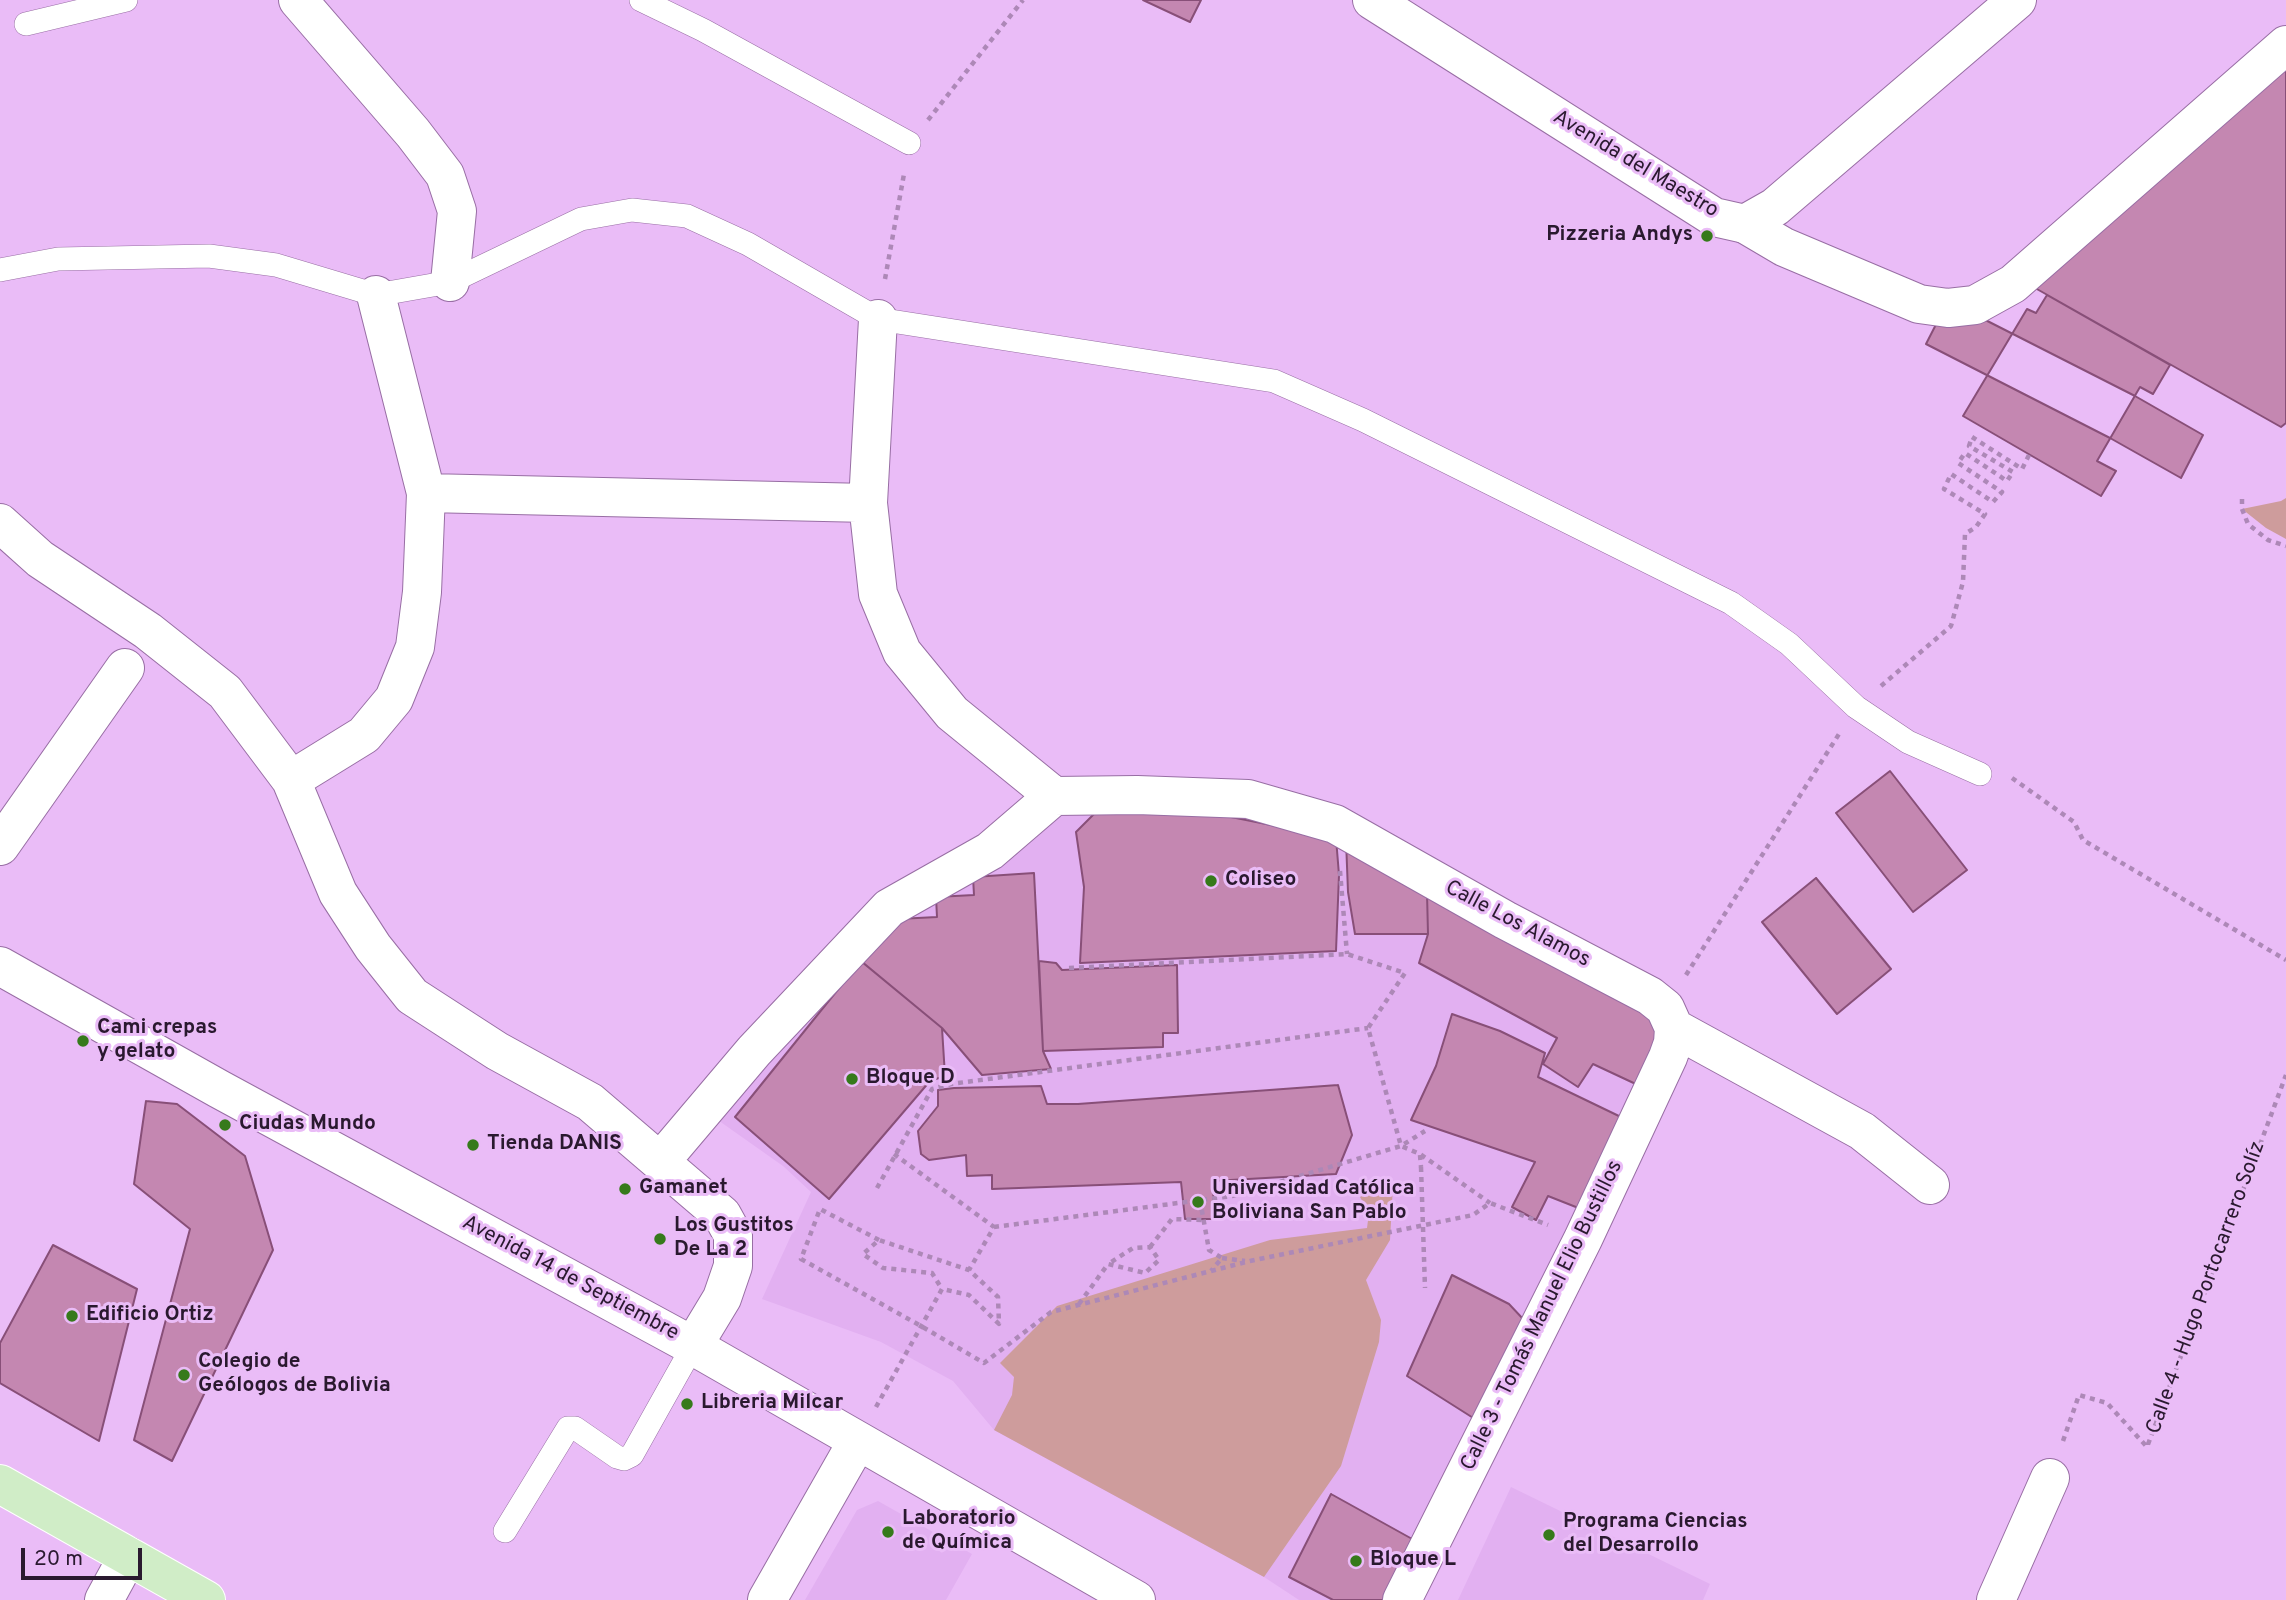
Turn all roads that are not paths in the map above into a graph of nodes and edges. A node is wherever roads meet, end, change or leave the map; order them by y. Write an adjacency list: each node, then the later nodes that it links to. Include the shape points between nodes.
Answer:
1 (126, 0): 6 (lane)
2 (298, 0): 11 (street, via 445,175 457,211)
3 (641, 0): 8 (lane)
4 (1372, 0): 9 (street, Avenida del Maestro, via 1714,217)
5 (2017, 0): 9 (street, Avenida del Maestro, via 1775,207)
6 (26, 24)
7 (2286, 45): 9 (street, via 2013,284 1975,305 1919,304 1784,247)
8 (909, 143)
9 (1745, 224)
10 (0, 270): 12 (lane, via 58,259 209,256 276,265)
11 (450, 282): 12 (lane); 13 (lane, via 581,219 632,210 687,216 748,244)
12 (376, 295): 14 (street)
13 (878, 319): 15 (street); 18 (lane, via 1274,381 1363,420 1731,603 1789,644 1856,707 1908,741)
14 (426, 493): 15 (street); 19 (street, via 415,648 394,699 364,736)
15 (868, 503): 20 (street, via 878,594 902,652 952,713)
16 (0, 523): 19 (street, via 40,559 148,631 225,692)
17 (125, 668): 21 (street)
18 (1980, 774)
19 (291, 780): 24 (street, via 338,893 412,996 497,1051 590,1102)
20 (1054, 796): 23 (street, Calle Los Alamos, via 1248,799 1335,824 1650,996); 24 (street, via 990,851 889,908 754,1051)
21 (0, 846)
22 (0, 966): 26 (street, Avenida 14 de Septiembre)
23 (1670, 1018): 25 (street, Calle Los Alamos, via 1862,1131); 36 (street, Calle 3 - Tomás Manuel Elio Bustillos, via 1673,1043 1668,1057 1583,1239)
24 (660, 1162): 26 (street, via 722,1215 733,1235 730,1281)
25 (1930, 1185)
26 (693, 1346): 27 (street, Avenida 14 de Septiembre); 30 (lane, via 632,1455 617,1457 575,1428 568,1428)
27 (857, 1442): 34 (street); 35 (street, Avenida 14 de Septiembre)
28 (2050, 1478): 37 (street)
29 (0, 1483): 31 (main road)
30 (505, 1531)
31 (128, 1556): 32 (street); 33 (main road)
32 (104, 1600)
33 (206, 1600)
34 (767, 1600)
35 (1136, 1600)
36 (1402, 1600)
37 (1996, 1600)

